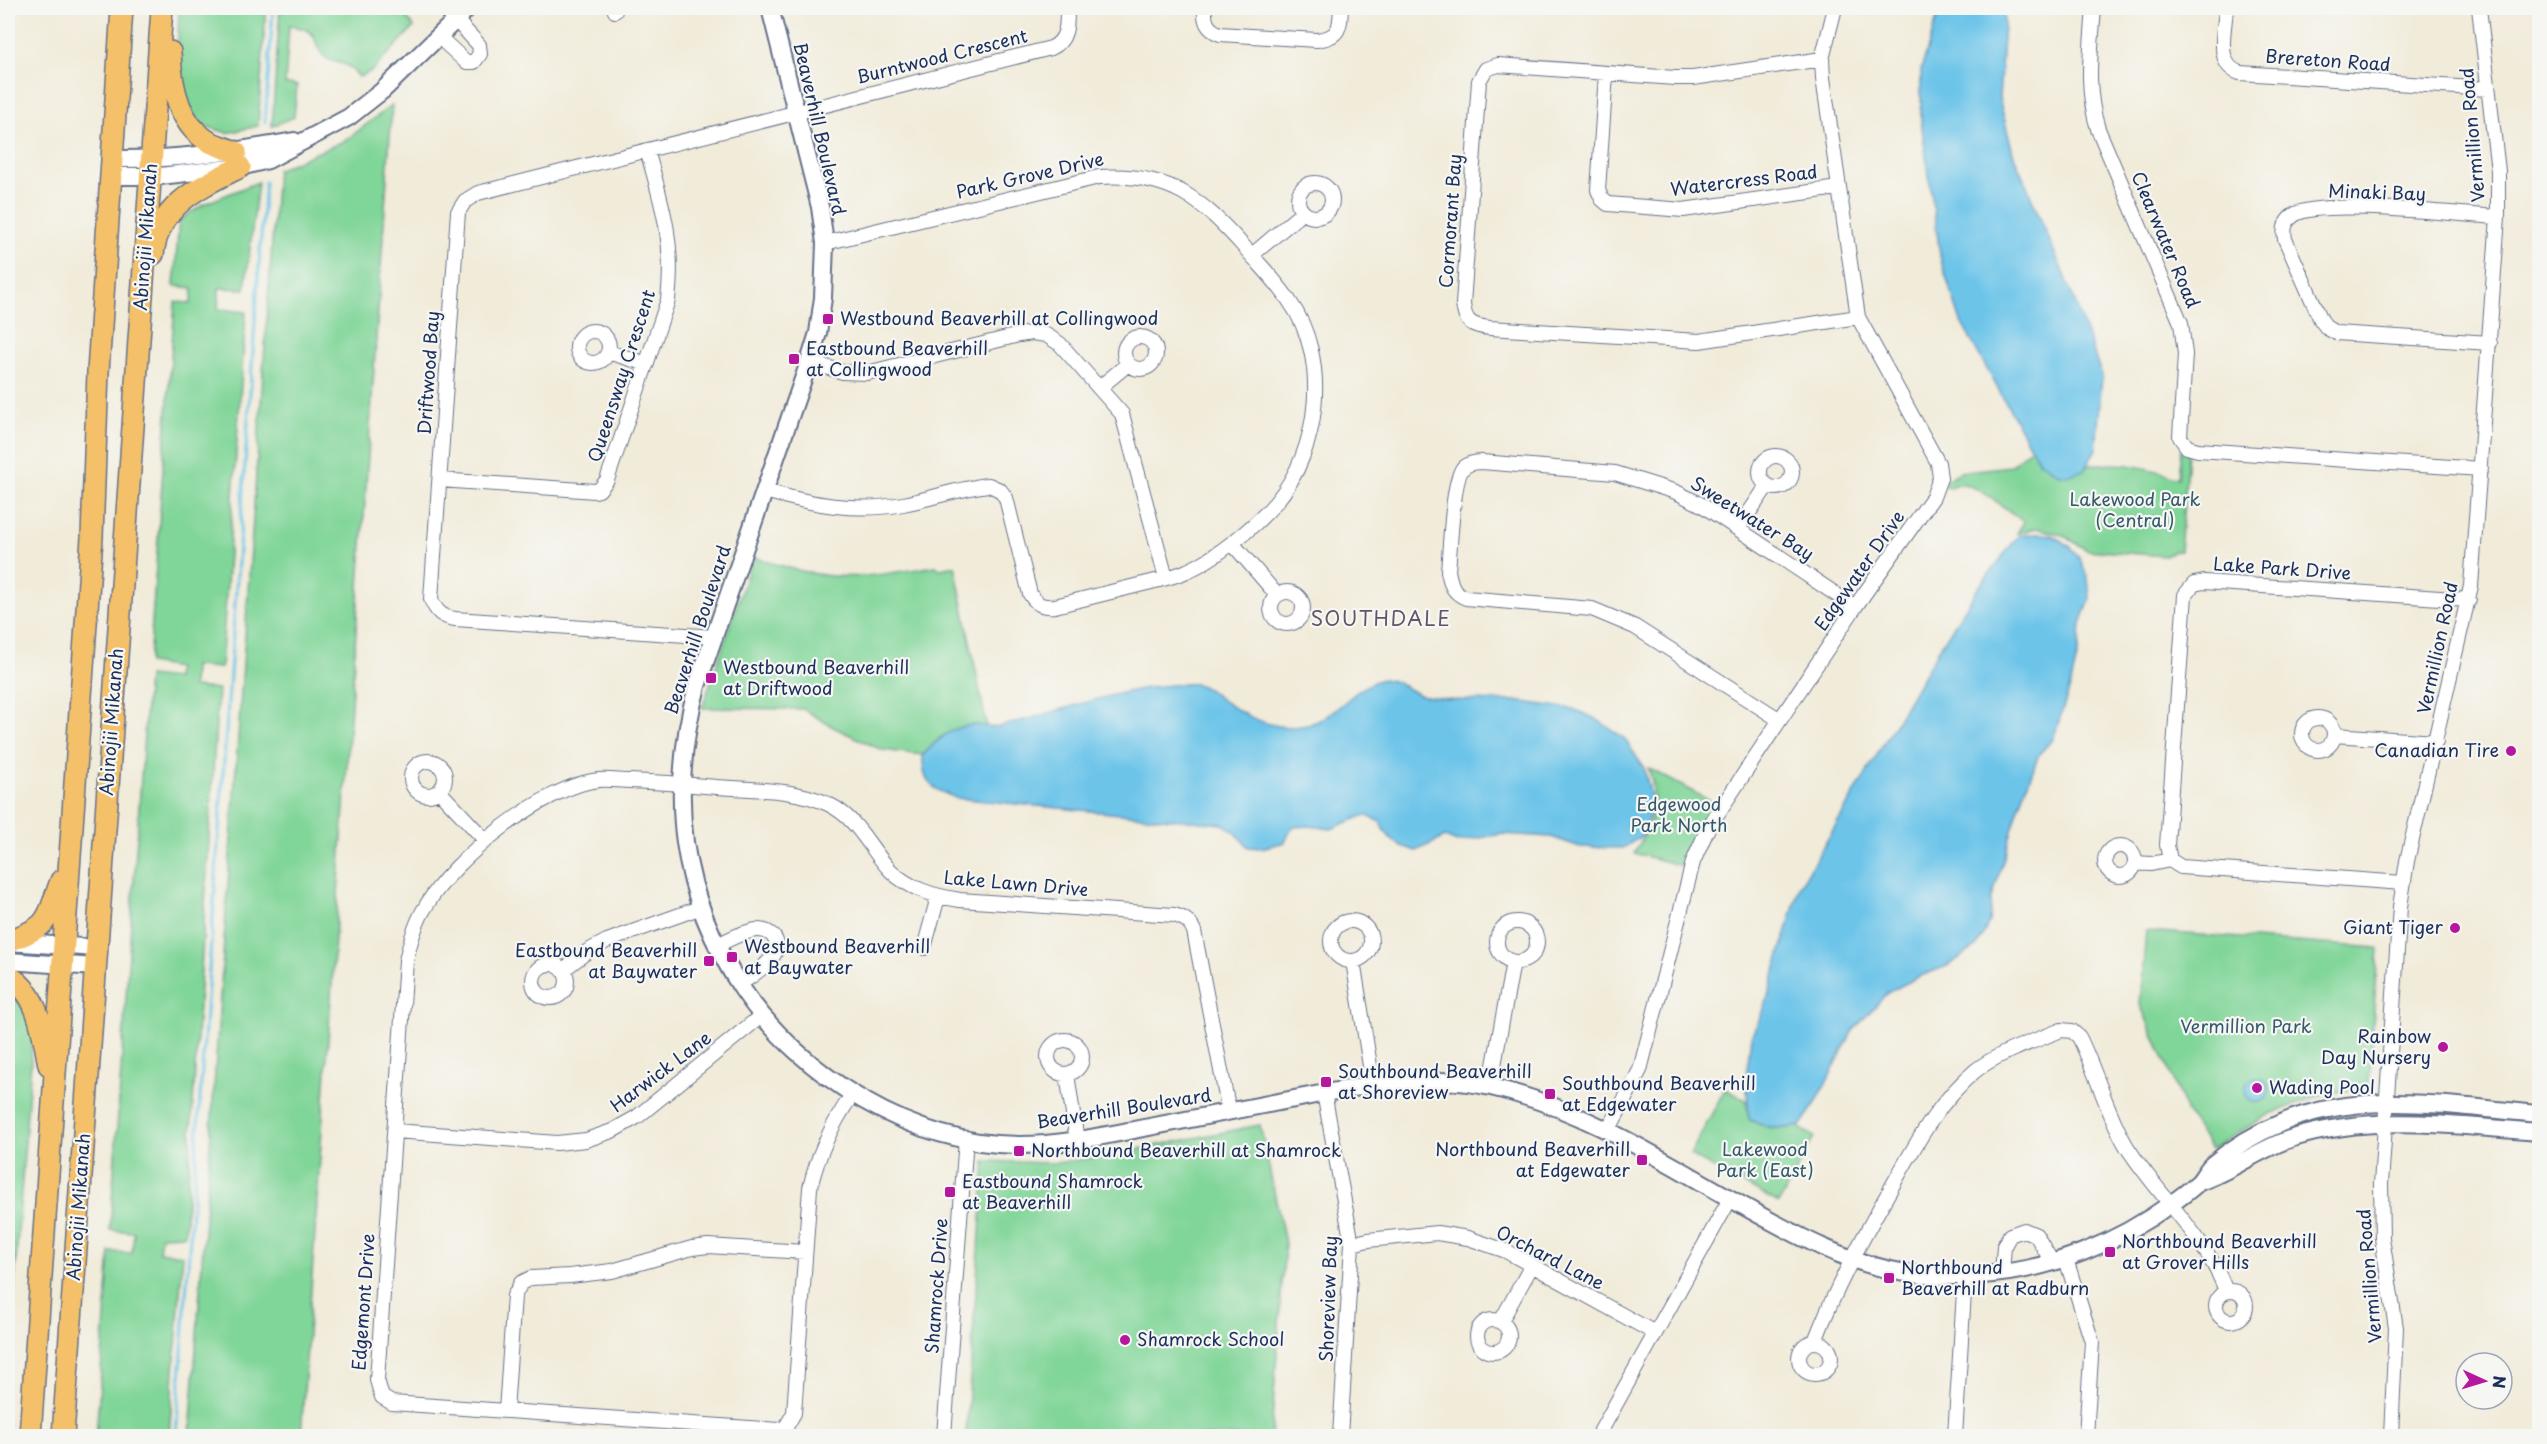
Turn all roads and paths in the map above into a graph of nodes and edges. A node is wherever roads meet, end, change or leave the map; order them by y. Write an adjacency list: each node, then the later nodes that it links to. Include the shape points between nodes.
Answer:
1 (122, 8): 21 (main road, Abinojii Mikanah)
2 (162, 8): 22 (main road, Abinojii Mikanah)
3 (168, 8): 20 (main road, via 171,79 178,103 190,125 206,140)
4 (468, 8): 13 (street)
5 (770, 8): 18 (street, Beaverhill Boulevard)
6 (1067, 8): 18 (street, Burntwood Crescent, via 1064,36 1051,48)
7 (1204, 8): 8 (street, via 1206,23 1220,34 1317,40 1330,39 1337,33)
8 (1341, 8)
9 (1835, 8): 15 (street, Edgewater Drive)
10 (2094, 8): 36 (street, Clearwater Road, via 2091,105 2181,323 2185,354 2180,427 2183,443 2198,450)
11 (2226, 8): 17 (street, Brereton Road, via 2223,54 2230,70)
12 (2479, 8): 17 (street, Vermillion Road)
13 (455, 20): 14 (street); 14 (street, via 479,45 480,54 474,62 466,62)
14 (438, 36): 20 (street, via 349,117 268,160)
15 (1822, 59): 16 (street, Cormorant Bay, via 1693,78); 23 (street, Edgewater Drive)
16 (1606, 74): 23 (street, Watercress Road, via 1598,190 1608,204 1683,210); 29 (street, Cormorant Bay, via 1498,65 1481,74 1463,304 1469,323 1490,328 1699,341)
17 (2488, 88): 25 (street, Vermillion Road, via 2498,171)
18 (797, 112): 19 (street, Driftwood Bay); 26 (street, Beaverhill Boulevard)
19 (647, 150): 33 (street, Queensway Crescent, via 665,215 672,272 668,300); 37 (street, Driftwood Bay, via 478,193 465,201 458,212)
20 (238, 159): 22 (street); 28 (main road, via 166,215 154,245)
21 (112, 168): 22 (street); 53 (main road, Abinojii Mikanah)
22 (151, 168): 28 (main road, Abinojii Mikanah)
23 (1838, 188): 29 (street, Edgewater Drive)
24 (1303, 212): 27 (street)
25 (2498, 217): 30 (street, Vermillion Road); 30 (street, Minaki Bay, via 2337,207 2295,214 2284,229 2316,310 2327,328 2336,333)
26 (825, 243): 27 (street, Park Grove Drive, via 1120,175 1155,180 1182,191 1215,215); 32 (street, Beaverhill Boulevard, via 823,298)
27 (1252, 255): 41 (street, Park Grove Drive, via 1291,303 1306,336 1312,359 1314,404 1311,432 1292,480 1275,503)
28 (141, 304): 63 (main road, Abinojii Mikanah)
29 (1858, 317): 45 (street, Edgewater Drive, via 1940,470 1938,489)
30 (2490, 343): 36 (street, Vermillion Road)
31 (608, 352): 33 (street)
32 (809, 362): 35 (street, via 843,372 867,373 1032,333 1046,335 1060,344); 39 (street, Beaverhill Boulevard)
33 (647, 364): 37 (street, Queensway Crescent, via 607,480 599,490)
34 (1128, 364): 35 (street)
35 (1099, 388): 42 (street, via 1122,414 1127,426)
36 (2481, 470): 44 (street, Vermillion Road)
37 (440, 480): 46 (street, Driftwood Bay, via 431,599 442,615)
38 (1767, 486): 40 (street)
39 (765, 491): 42 (street, Park Grove Drive, via 818,505 874,508 989,485 1006,498 1030,594 1044,607); 46 (street, Beaverhill Boulevard)
40 (1738, 529): 45 (street, Sweetwater Bay); 47 (street, Sweetwater Bay, via 1676,492 1615,473 1473,462 1463,467 1456,482 1448,571 1456,594 1466,598 1592,609 1616,617)
41 (1232, 543): 42 (street, Park Grove Drive, via 1188,571); 43 (street)
42 (1166, 578)
43 (1277, 595)
44 (2469, 600): 49 (street, Vermillion Road); 54 (street, Lake Park Drive, via 2204,582 2190,587 2184,600 2167,845)
45 (1855, 607): 47 (street, Edgewater Drive)
46 (715, 637): 50 (street, Beaverhill Boulevard, via 688,721)
47 (1780, 720): 82 (street, Edgewater Drive, via 1700,844 1640,1070)
48 (2334, 735): 49 (street)
49 (2436, 741): 56 (street, Vermillion Road)
50 (681, 784): 52 (street, Edgemont Drive, via 599,780 572,786 548,796); 57 (street, Lake Lawn Drive, via 809,796 832,806 849,818 898,876); 58 (street, Beaverhill Boulevard, via 683,839)
51 (439, 791): 52 (street)
52 (486, 841): 81 (street, Edgemont Drive, via 440,885 412,933 406,961)
53 (70, 859): 59 (main road, via 42,926); 62 (main road, Abinojii Mikanah)
54 (2170, 860): 55 (street); 56 (street, via 2181,867)
55 (2136, 863)
56 (2403, 884): 77 (street, Vermillion Road)
57 (938, 897): 61 (street); 78 (street, Lake Lawn Drive, via 1184,918 1194,931)
58 (699, 908): 60 (street, Beaverhill Boulevard); 67 (street, via 607,941)
59 (8, 941): 62 (street)
60 (716, 946): 69 (street, Beaverhill Boulevard); 69 (street, via 752,930 771,933 776,941 776,951 770,960)
61 (924, 948)
62 (64, 956): 63 (street); 64 (street); 74 (main road, Abinojii Mikanah)
63 (96, 958): 102 (main road, Abinojii Mikanah)
64 (8, 961)
65 (1353, 961): 72 (street)
66 (1513, 962): 73 (street)
67 (563, 970)
68 (8, 976): 74 (main road, via 33,1003)
69 (739, 984): 70 (street, Beaverhill Boulevard)
70 (761, 1016): 76 (street, Beaverhill Boulevard, via 796,1052); 81 (street, Harwick Lane, via 637,1117 586,1140 557,1143)
71 (1067, 1074): 85 (street)
72 (1373, 1084): 73 (street, Beaverhill Boulevard, via 1434,1079); 75 (street, Beaverhill Boulevard)
73 (1490, 1087): 82 (street, Beaverhill Boulevard, via 1551,1105)
74 (53, 1091): 101 (main road, Abinojii Mikanah)
75 (1324, 1093): 78 (street, Beaverhill Boulevard); 89 (street, Shoreview Bay)
76 (852, 1095): 84 (street, Beaverhill Boulevard, via 924,1128); 90 (street, Edgemont Drive, via 816,1163)
77 (2386, 1103): 79 (street, Beaverhill Boulevard); 80 (street, Vermillion Road); 86 (street, Beaverhill Boulevard, via 2322,1110 2285,1121 2233,1149 2208,1168)
78 (1229, 1112): 85 (street, Beaverhill Boulevard)
79 (2540, 1114)
80 (2386, 1122): 83 (street, Beaverhill Boulevard); 86 (street, Beaverhill Boulevard, via 2327,1128 2292,1138); 108 (street, Vermillion Road, via 2382,1238 2396,1328)
81 (395, 1131): 100 (street, Edgemont Drive, via 378,1390 392,1402)
82 (1608, 1131): 87 (street, Beaverhill Boulevard)
83 (2540, 1132)
84 (966, 1138): 85 (street, Beaverhill Boulevard, via 1012,1145); 103 (street, Shamrock Drive)
85 (1077, 1141)
86 (2198, 1182): 88 (street, Beaverhill Boulevard)
87 (1730, 1199): 91 (street, Beaverhill Boulevard, via 1817,1246); 98 (street)
88 (2171, 1204): 91 (street, via 2126,1144 2079,1037 2072,1031 2061,1030 2000,1056 1952,1092 1932,1116); 92 (street, Beaverhill Boulevard, via 2105,1244); 96 (street, via 2210,1255)
89 (1352, 1244): 93 (street, Orchard Lane, via 1437,1233 1468,1238); 104 (street, Shoreview Bay)
90 (805, 1252): 100 (street, via 708,1246 612,1271 531,1278 520,1283 514,1296); 100 (street, Edgemont Drive, via 794,1413 786,1427 779,1430)
91 (1851, 1259): 95 (street, Beaverhill Boulevard, via 1906,1274); 99 (street)
92 (2059, 1260): 94 (street, Beaverhill Boulevard); 94 (street, via 2036,1235 2024,1230 2010,1235 2004,1246); 107 (street, via 2092,1342)
93 (1532, 1265): 97 (street); 98 (street, Orchard Lane)
94 (2002, 1273): 95 (street, Beaverhill Boulevard)
95 (1965, 1276): 106 (street)
96 (2226, 1291)
97 (1501, 1321)
98 (1655, 1333): 105 (street)
99 (1815, 1341)
100 (506, 1411)
101 (30, 1437)
102 (63, 1437)
103 (944, 1437)
104 (1340, 1437)
105 (1598, 1437)
106 (1955, 1437)
107 (2086, 1437)
108 (2391, 1437)

